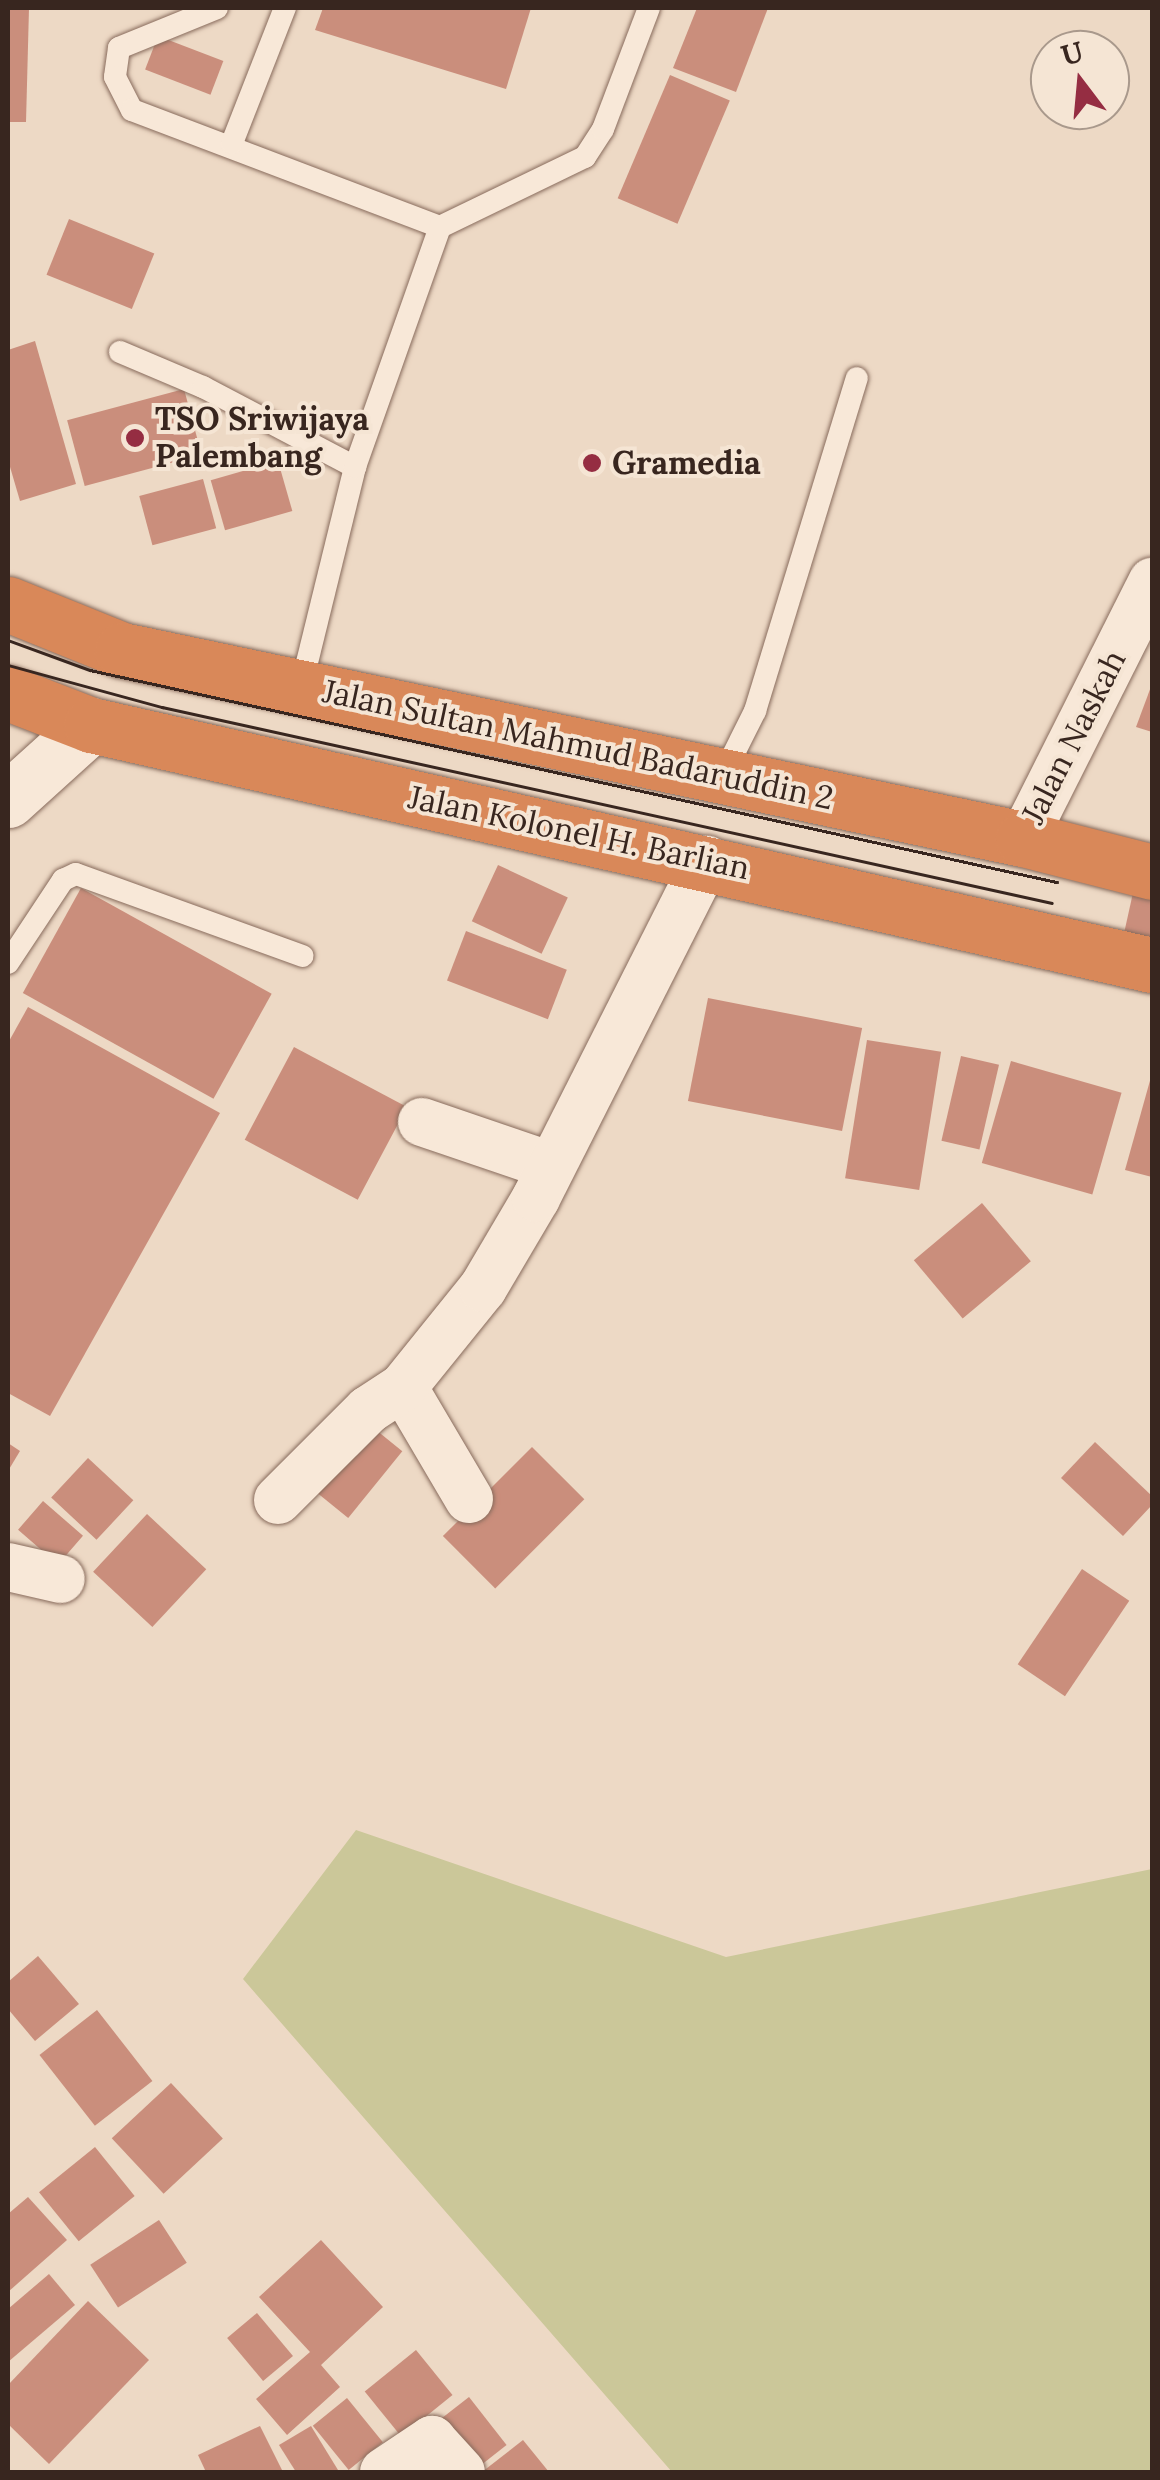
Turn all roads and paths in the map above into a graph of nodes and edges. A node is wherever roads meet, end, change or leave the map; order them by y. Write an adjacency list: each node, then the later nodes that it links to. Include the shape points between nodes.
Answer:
1 (216, 8): 4 (lane, via 129,39 119,48 114,77 132,110)
2 (284, 8): 4 (lane)
3 (649, 8): 5 (lane, via 585,157)
4 (232, 143): 5 (lane)
5 (440, 227): 8 (lane)
6 (120, 352): 8 (lane)
7 (857, 378): 14 (lane, via 754,711)
8 (356, 467): 11 (lane)
9 (1152, 582): 16 (street, Jalan Naskah)
10 (8, 604): 11 (highway, Jalan Sultan Mahmud Badaruddin 2, via 122,650)
11 (301, 687): 14 (highway, Jalan Sultan Mahmud Badaruddin 2)
12 (8, 693): 13 (highway, Jalan Kolonel H. Barlian)
13 (91, 725): 15 (street); 17 (highway, Jalan Kolonel H. Barlian)
14 (723, 775): 16 (highway, Jalan Sultan Mahmud Badaruddin 2)
15 (8, 800)
16 (1023, 839): 18 (highway, Jalan Sultan Mahmud Badaruddin 2)
17 (707, 860): 21 (highway, Jalan Kolonel H. Barlian); 23 (street, via 576,1125)
18 (1152, 872)
19 (303, 956): 20 (lane, via 76,874 63,880)
20 (8, 963)
21 (1152, 964)
22 (422, 1122): 23 (street)
23 (548, 1165): 24 (street, via 483,1288)
24 (403, 1388): 25 (street); 26 (street, via 368,1410)
25 (469, 1499)
26 (278, 1500)
27 (8, 1567): 28 (street)
28 (61, 1579)
29 (384, 2472): 30 (street, via 432,2440)
30 (461, 2472)

